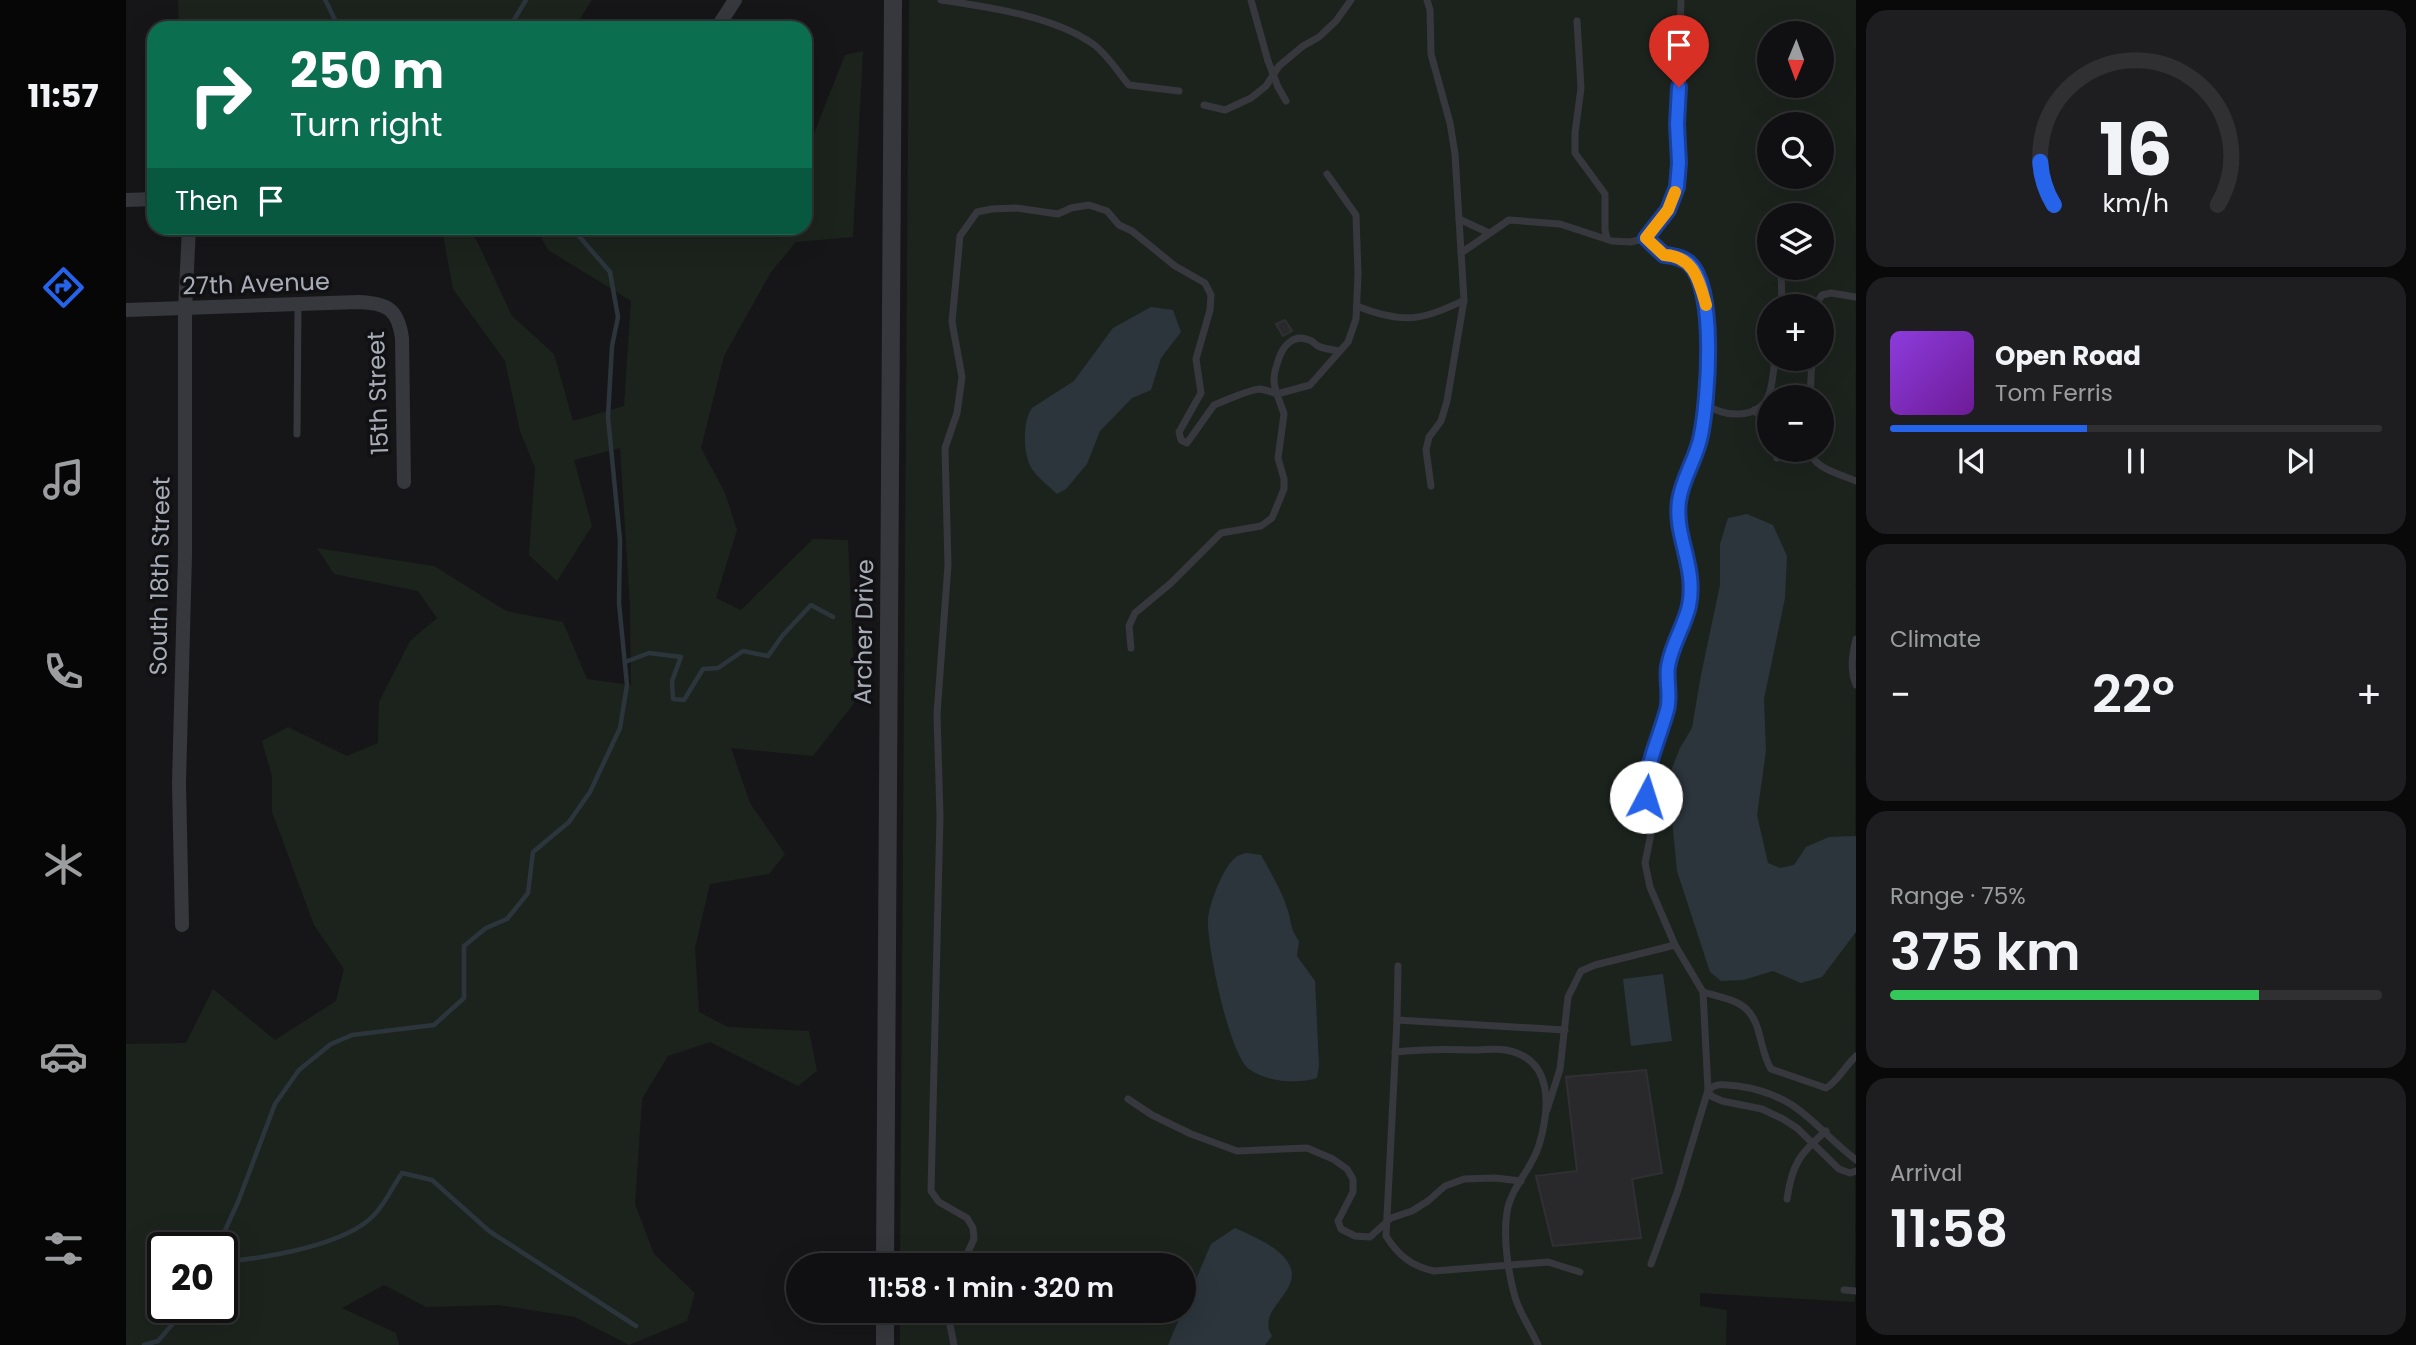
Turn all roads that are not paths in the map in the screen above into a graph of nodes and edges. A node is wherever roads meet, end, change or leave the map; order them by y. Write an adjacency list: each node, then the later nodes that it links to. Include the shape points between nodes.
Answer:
1 (735, 0): 8 (street)
2 (893, 0): 64 (street, Archer Drive)
3 (941, 0): 10 (lane, via 1047,22 1095,45 1129,85)
4 (1251, 0): 11 (lane, bridge, via 1268,61)
5 (1351, 0): 12 (lane, via 1320,37 1279,66 1251,98 1225,110)
6 (1427, 0): 16 (lane, via 1431,54 1455,154)
7 (1681, 0): 19 (lane, via 1677,187 1668,210)
8 (722, 21)
9 (1577, 21): 20 (lane, via 1581,88 1575,153 1605,194)
10 (1179, 91)
11 (1286, 101)
12 (1204, 105)
13 (1326, 174): 26 (lane, via 1356,215)
14 (147, 199): 15 (street)
15 (126, 200)
16 (1459, 219): 17 (lane); 21 (lane)
17 (1489, 233): 20 (lane, via 1509,220 1560,223); 21 (lane)
18 (189, 235): 28 (street, South 18th Street)
19 (1646, 238): 20 (lane, via 1631,242); 35 (lane, via 1664,255 1689,263 1698,277 1709,344)
20 (1607, 239)
21 (1461, 253): 24 (lane)
22 (1826, 294): 23 (lane)
23 (1856, 297)
24 (1464, 300): 26 (lane, via 1438,313 1409,319); 42 (lane, via 1447,401 1426,450)
25 (298, 305): 27 (street, 27th Avenue, via 359,302); 28 (street, 27th Avenue); 38 (lane)
26 (1357, 306): 30 (lane, via 1348,342)
27 (387, 307): 41 (street, 15th Street, via 396,315 402,338)
28 (185, 309): 29 (street, 27th Avenue); 46 (street, South 18th Street, via 179,783)
29 (126, 310)
30 (1340, 351): 33 (lane, via 1310,385); 33 (lane, via 1300,337 1289,341 1280,351 1274,376)
31 (1773, 371): 36 (lane, via 1769,395)
32 (1201, 393): 34 (lane); 34 (lane, via 1179,432 1181,440 1187,443); 65 (lane, via 1196,359 1211,295 1205,283 1174,266 1107,211 1089,205 1058,214 992,209 977,212 967,224 960,236 952,322 962,377 945,449 948,565 937,714 940,816 931,1191 939,1202 967,1217 974,1239)
33 (1277, 394): 34 (lane, via 1258,389); 44 (lane, via 1284,414 1278,458 1284,489 1272,518 1261,526 1221,533 1152,597 1129,626)
34 (1218, 404)
35 (1705, 404): 36 (lane, via 1722,414); 47 (lane, via 1701,438 1679,500 1692,576 1689,606 1668,666 1668,706 1646,778 1652,829 1646,863 1650,887)
36 (1754, 410): 37 (lane)
37 (1757, 413)
38 (297, 435)
39 (1816, 462): 40 (lane)
40 (1856, 481)
41 (404, 482)
42 (1431, 485)
43 (1856, 639): 45 (lane, via 1852,656)
44 (1132, 648)
45 (1856, 685)
46 (182, 925)
47 (1675, 945): 49 (lane); 51 (lane, via 1581,971 1568,998)
48 (1398, 966): 50 (lane)
49 (1703, 992): 53 (lane, via 1740,1002 1749,1010 1771,1069 1826,1088); 54 (lane)
50 (1397, 1020): 51 (lane); 52 (lane)
51 (1565, 1030): 56 (lane, via 1560,1069)
52 (1395, 1052): 56 (lane, via 1505,1049 1526,1056 1537,1065); 63 (lane)
53 (1856, 1056)
54 (1708, 1090): 57 (lane, via 1723,1084 1777,1096); 58 (lane, via 1722,1101 1762,1109 1783,1119); 66 (lane)
55 (1128, 1099): 63 (lane, via 1191,1134 1237,1151 1307,1148 1334,1159 1353,1179 1353,1192 1338,1221 1341,1229 1370,1237)
56 (1547, 1110): 61 (lane, via 1538,1147)
57 (1826, 1132): 58 (lane); 59 (lane)
58 (1813, 1143): 60 (lane, via 1839,1169); 62 (lane, via 1791,1174)
59 (1856, 1160)
60 (1856, 1171)
61 (1521, 1181): 63 (lane, via 1464,1179 1446,1185 1428,1201); 67 (lane, via 1507,1212)
62 (1787, 1199)
63 (1386, 1223): 67 (lane, via 1386,1236 1395,1250 1418,1268 1434,1271)
64 (886, 1253)
65 (968, 1253)
66 (1651, 1264)
67 (1509, 1265): 68 (lane, via 1548,1262); 75 (lane, via 1515,1297)
68 (1580, 1272)
69 (1844, 1290): 70 (lane)
70 (1856, 1291)
71 (885, 1323): 73 (street)
72 (950, 1323): 74 (lane)
73 (885, 1345)
74 (954, 1345)
75 (1538, 1345)

